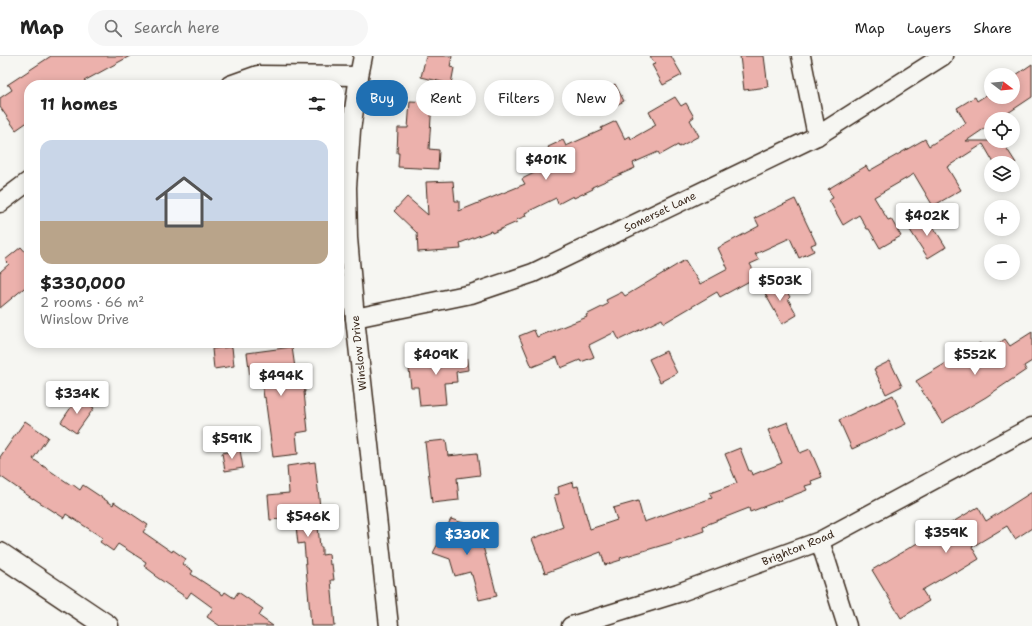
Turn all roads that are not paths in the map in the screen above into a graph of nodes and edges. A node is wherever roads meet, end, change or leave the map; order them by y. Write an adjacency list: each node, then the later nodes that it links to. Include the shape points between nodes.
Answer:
1 (363, 56): 4 (street, Winslow Drive)
2 (801, 56): 6 (street)
3 (943, 56): 6 (street, Somerset Lane)
4 (359, 76): 5 (street, via 258,75); 9 (street, Winslow Drive, via 351,130 347,187 348,238)
5 (244, 80)
6 (817, 136): 9 (street, Somerset Lane, via 533,273 471,294)
7 (24, 186): 8 (street)
8 (0, 203)
9 (355, 318): 14 (street, Winslow Drive)
10 (1032, 427): 11 (street, Brighton Road)
11 (820, 542): 15 (street, Brighton Road, via 678,593); 16 (street)
12 (2, 558): 13 (street)
13 (107, 626)
14 (389, 626)
15 (571, 626)
16 (847, 626)

